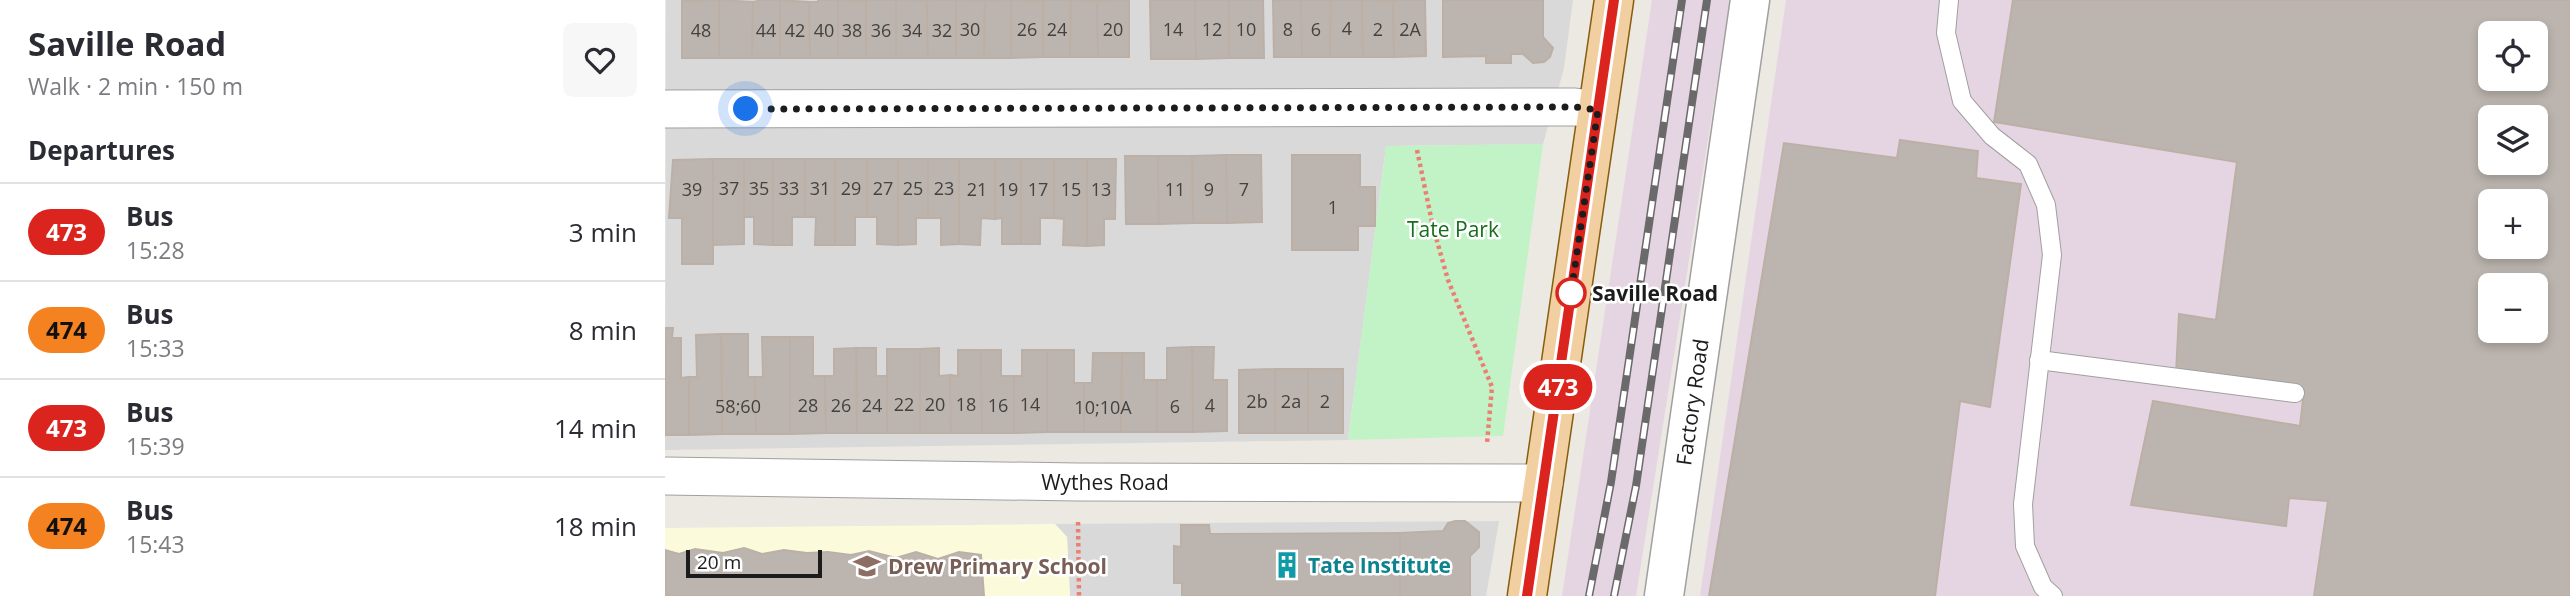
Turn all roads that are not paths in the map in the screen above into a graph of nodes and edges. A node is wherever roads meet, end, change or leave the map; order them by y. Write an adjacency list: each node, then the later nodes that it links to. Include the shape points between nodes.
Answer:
1 (1614, 0): 5 (main road)
2 (1750, 0): 11 (street, Factory Road)
3 (1949, 0): 6 (lane, via 1946,33 1962,101 1992,136 2028,164 2046,205 2052,255)
4 (665, 109): 5 (street)
5 (1598, 110): 9 (main road)
6 (2039, 359): 7 (lane); 12 (lane, via 2022,504 2025,546 2043,587)
7 (2294, 393)
8 (665, 476): 9 (street, Wythes Road)
9 (1544, 483): 10 (main road)
10 (1527, 596)
11 (1664, 596)
12 (2053, 596)

